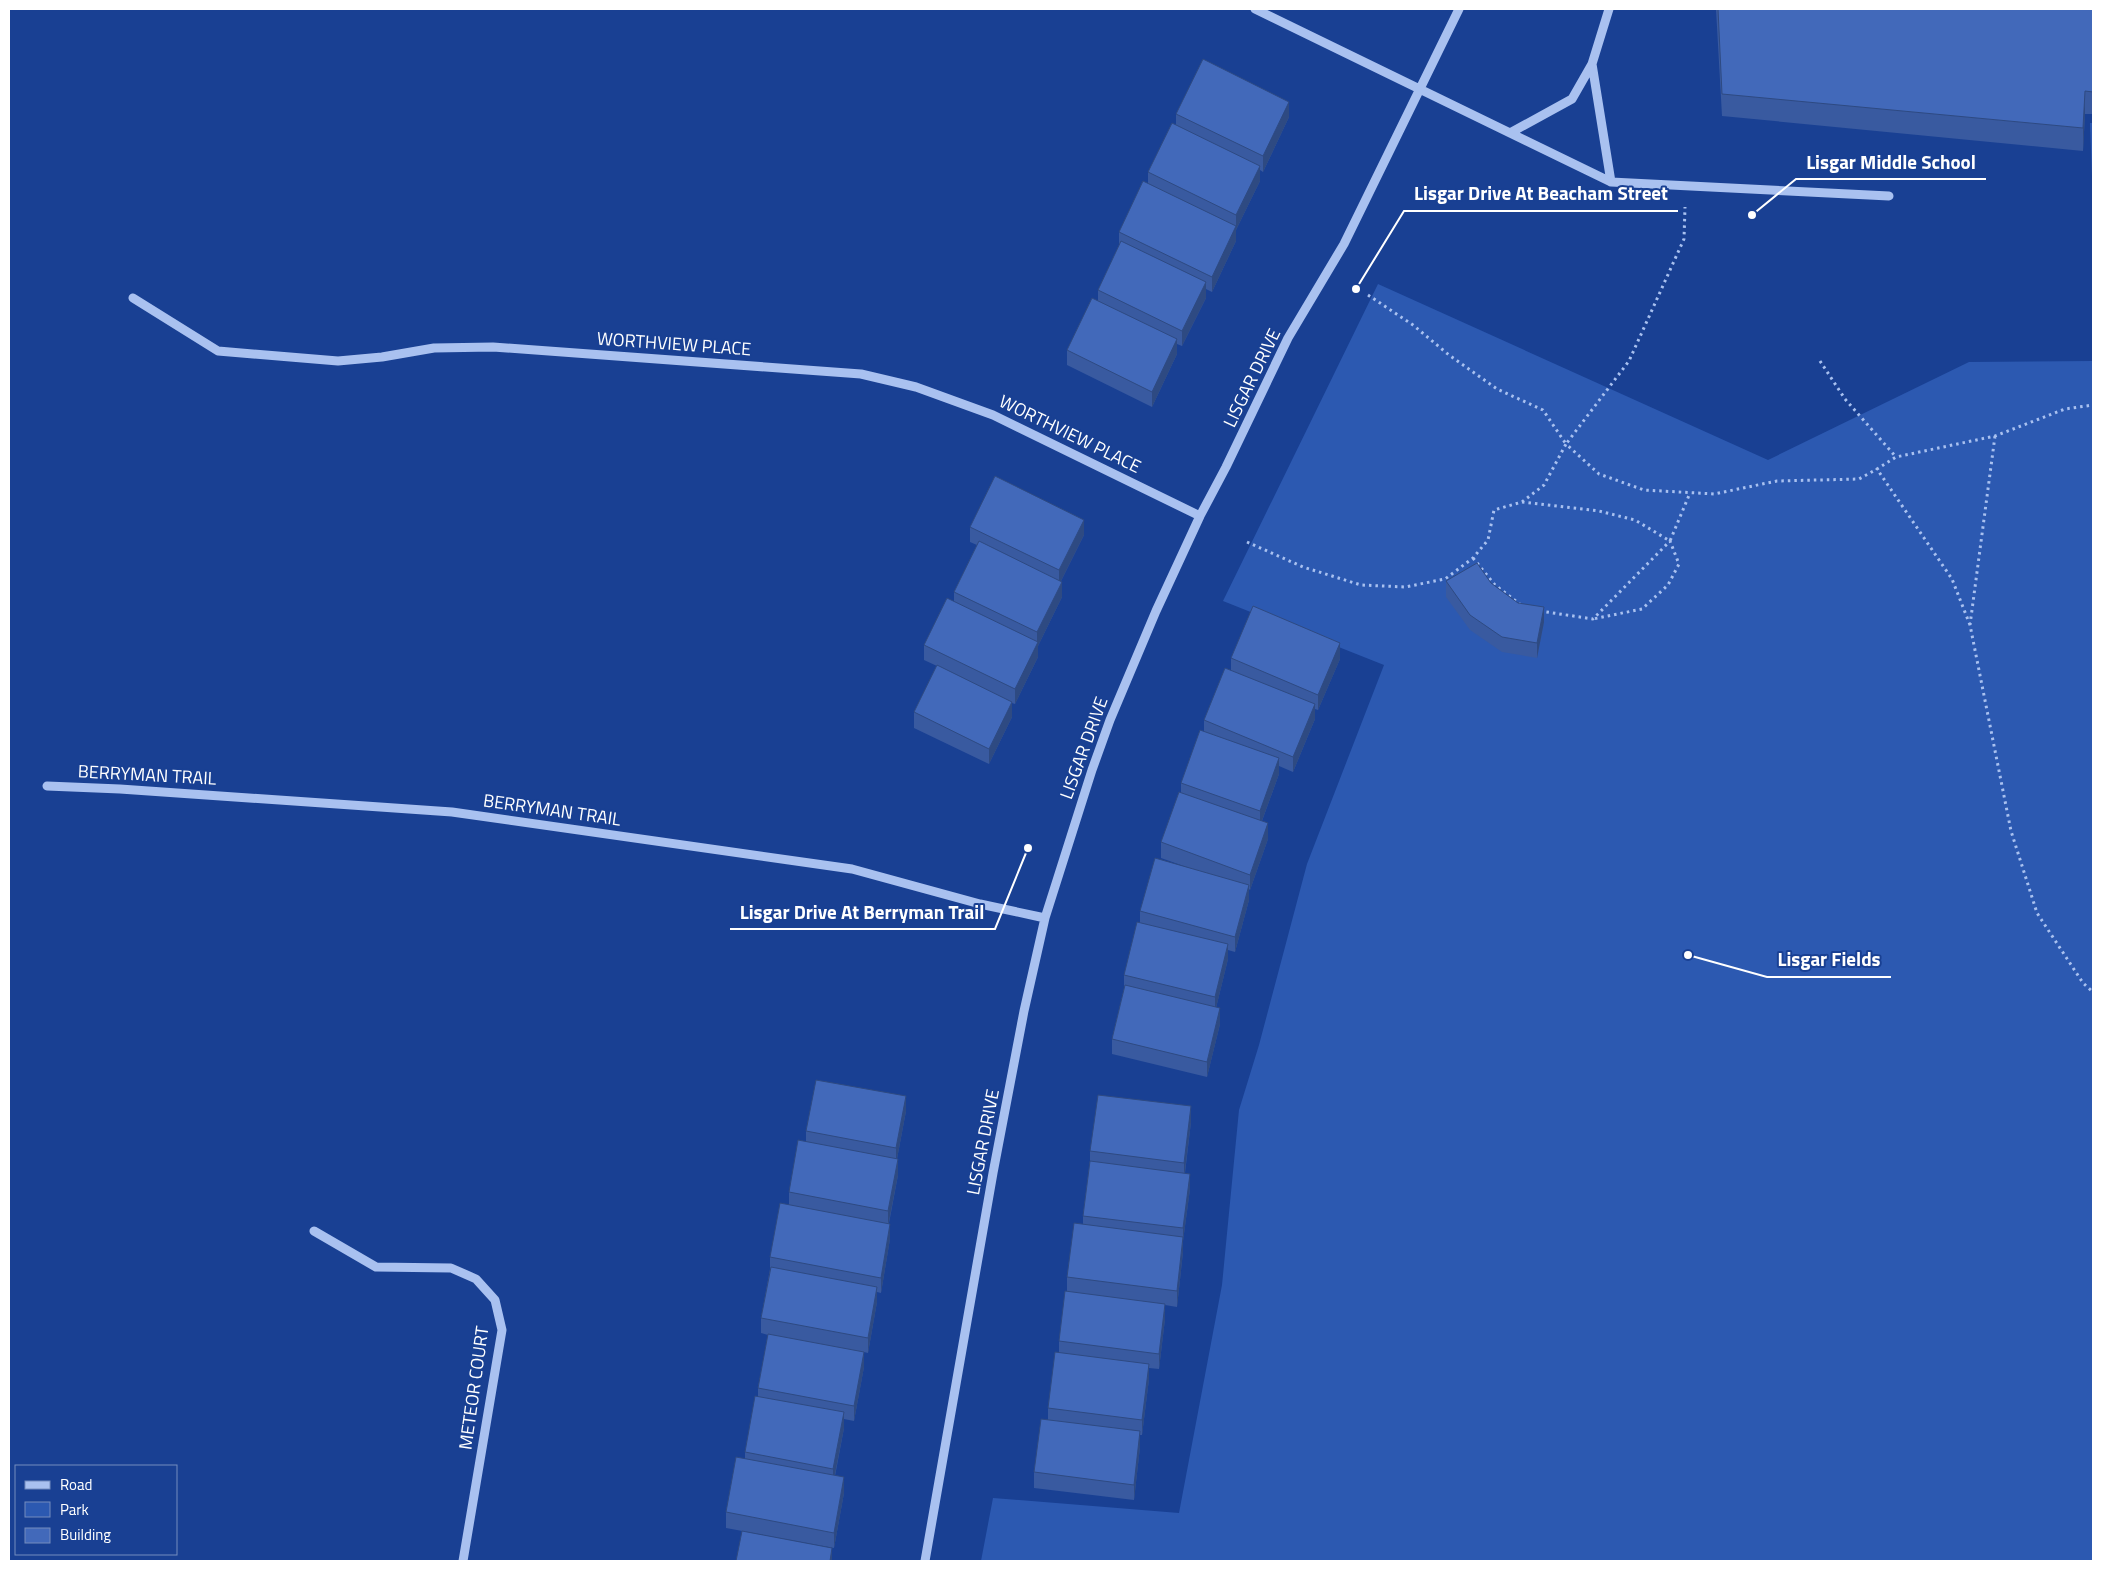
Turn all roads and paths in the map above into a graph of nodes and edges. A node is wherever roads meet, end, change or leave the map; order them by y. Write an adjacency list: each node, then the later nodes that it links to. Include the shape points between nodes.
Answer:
1 (1255, 9): 5 (street)
2 (1459, 9): 5 (street, LISGAR DRIVE)
3 (1609, 9): 4 (street)
4 (1592, 64): 6 (street, via 1572,99); 7 (street)
5 (1421, 88): 6 (street); 20 (street, LISGAR DRIVE, via 1344,244 1288,338)
6 (1510, 133): 7 (street)
7 (1611, 182): 8 (street)
8 (1685, 186): 9 (street); 15 (path, via 1684,239 1630,361)
9 (1889, 196)
10 (1368, 295): 15 (path, via 1497,388 1543,410)
11 (133, 298): 20 (street, WORTHVIEW PLACE, via 218,351 338,361 434,348 493,346 862,374 916,387 993,414)
12 (1820, 361): 16 (path, via 1846,399)
13 (2093, 404): 14 (path, via 2065,409)
14 (1995, 436): 16 (path); 27 (path)
15 (1566, 444): 18 (path, via 1599,474 1644,490); 19 (path, via 1544,484)
16 (1896, 456): 17 (path)
17 (1878, 470): 18 (path, via 1859,479 1777,481 1714,494); 27 (path, via 1952,579)
18 (1690, 493): 21 (path)
19 (1522, 502): 21 (path, via 1599,511 1635,520); 23 (path, via 1494,510 1488,540)
20 (1200, 516): 29 (street, LISGAR DRIVE, via 1110,720)
21 (1670, 541): 26 (path); 26 (path, via 1679,564 1668,585 1642,609)
22 (1247, 542): 23 (path, via 1302,567 1361,584 1405,587 1445,579)
23 (1473, 558): 24 (path, via 1495,585)
24 (1526, 609)
25 (1536, 610): 26 (path)
26 (1593, 619)
27 (1970, 626): 30 (path, via 2011,831 2037,913 2083,983)
28 (47, 786): 29 (street, BERRYMAN TRAIL, via 452,812 852,869)
29 (1045, 918): 33 (street, LISGAR DRIVE, via 995,1164)
30 (2093, 992)
31 (314, 1231): 32 (street, METEOR COURT, via 376,1267 451,1268 476,1279 495,1300 502,1330)
32 (463, 1561)
33 (925, 1561)

